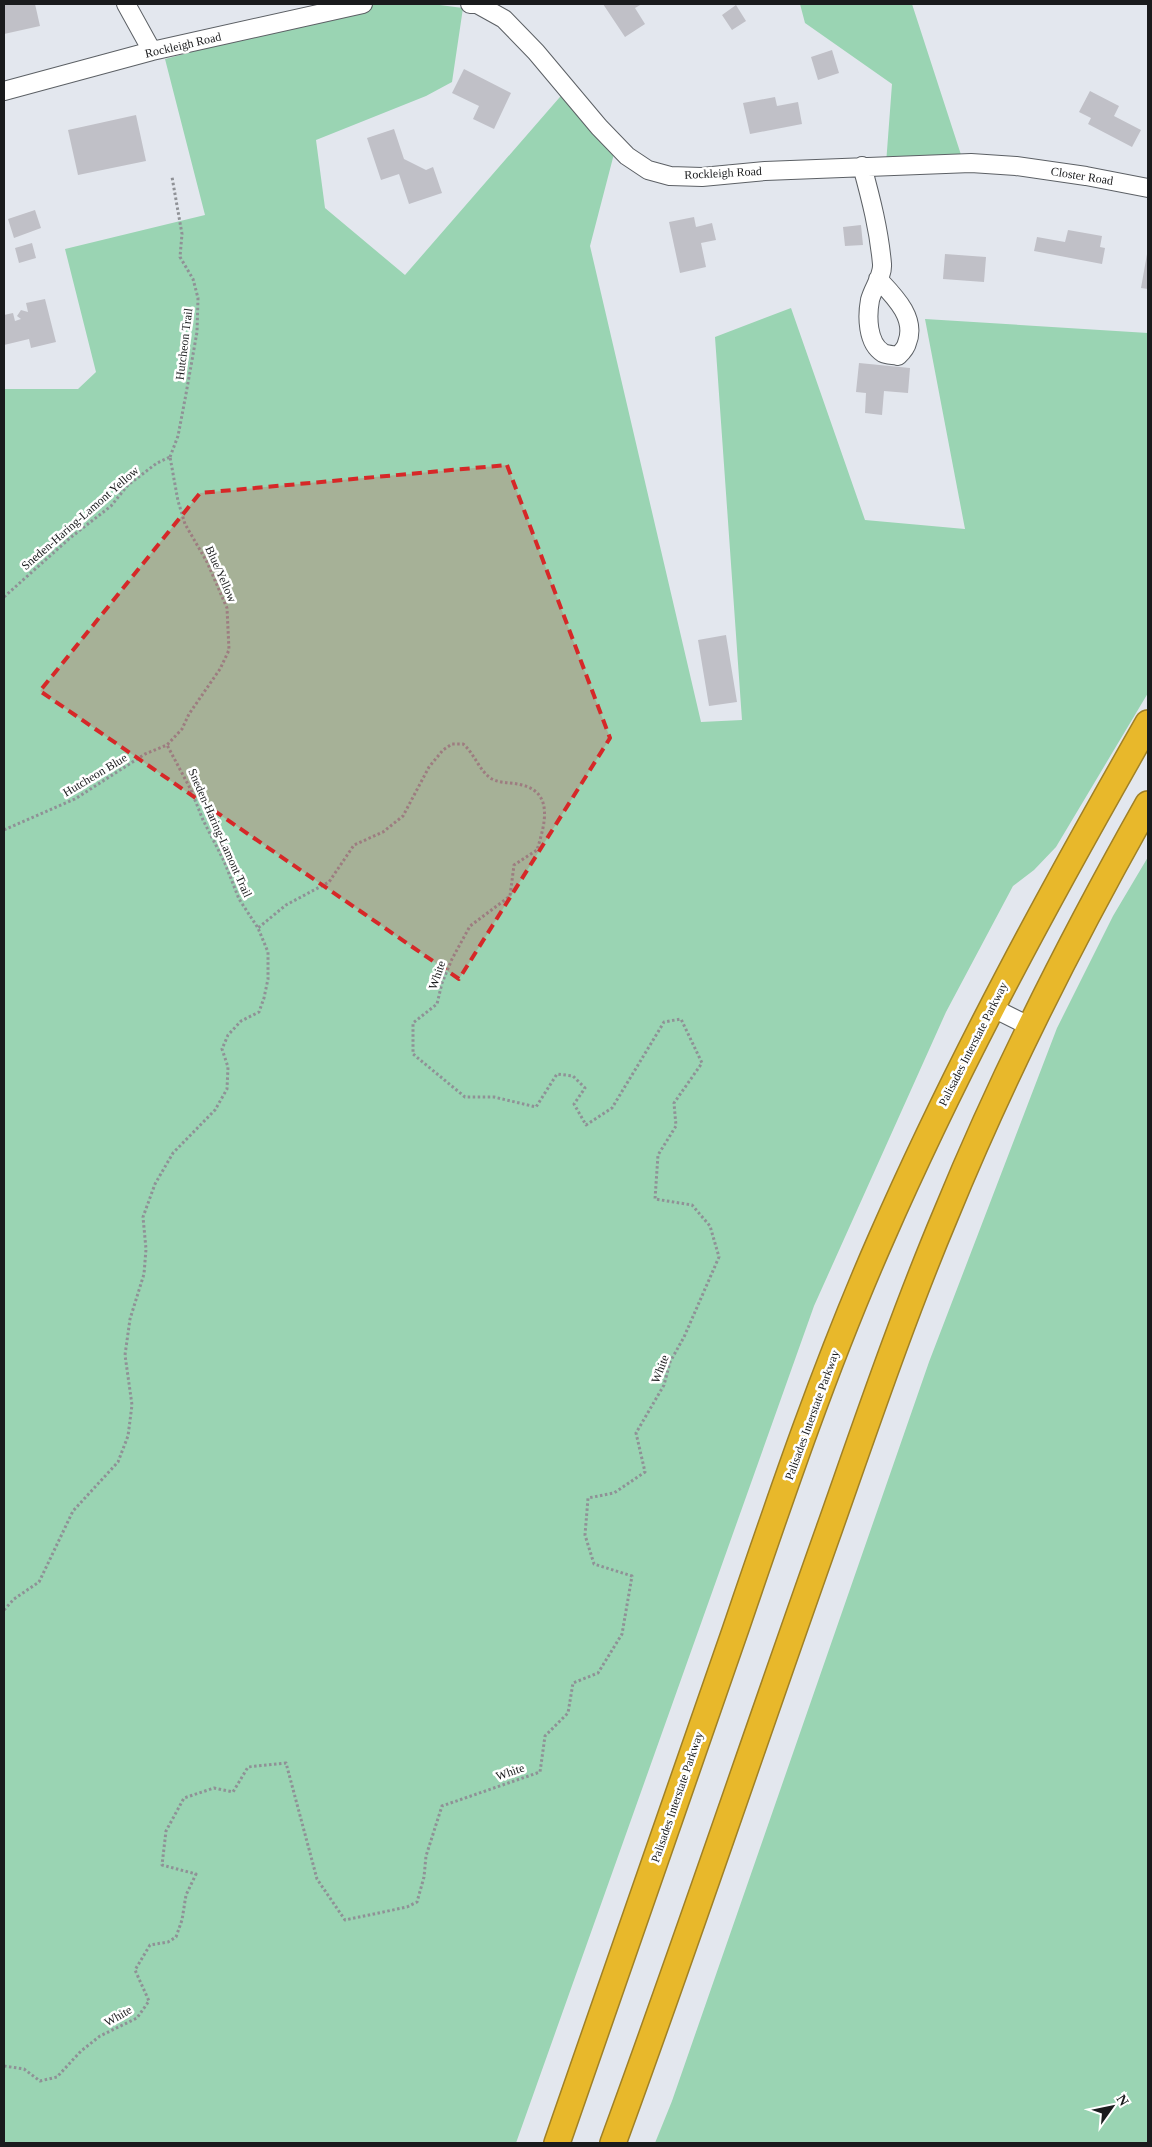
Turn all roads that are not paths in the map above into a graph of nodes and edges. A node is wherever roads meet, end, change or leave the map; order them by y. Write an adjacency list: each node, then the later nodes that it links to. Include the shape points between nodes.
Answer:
1 (126, 4): 4 (street)
2 (363, 4): 4 (street, Rockleigh Road)
3 (470, 4): 6 (street, Rockleigh Road, via 477,4 504,19 627,156 648,170 670,176 702,177)
4 (152, 51): 5 (street, Rockleigh Road)
5 (4, 91)
6 (862, 166): 7 (street, Rockleigh Road, via 971,163); 9 (street, via 878,229 882,267)
7 (1016, 166): 8 (street, Closter Road)
8 (1148, 188)
9 (878, 279)
10 (1148, 723): 12 (highway, Palisades Interstate Parkway)
11 (1148, 804): 13 (highway)
12 (991, 1007): 13 (street); 14 (highway, Palisades Interstate Parkway, via 899,1199 832,1361)
13 (1030, 1026): 15 (highway, via 944,1216 884,1374)
14 (557, 2143)
15 (613, 2143)

